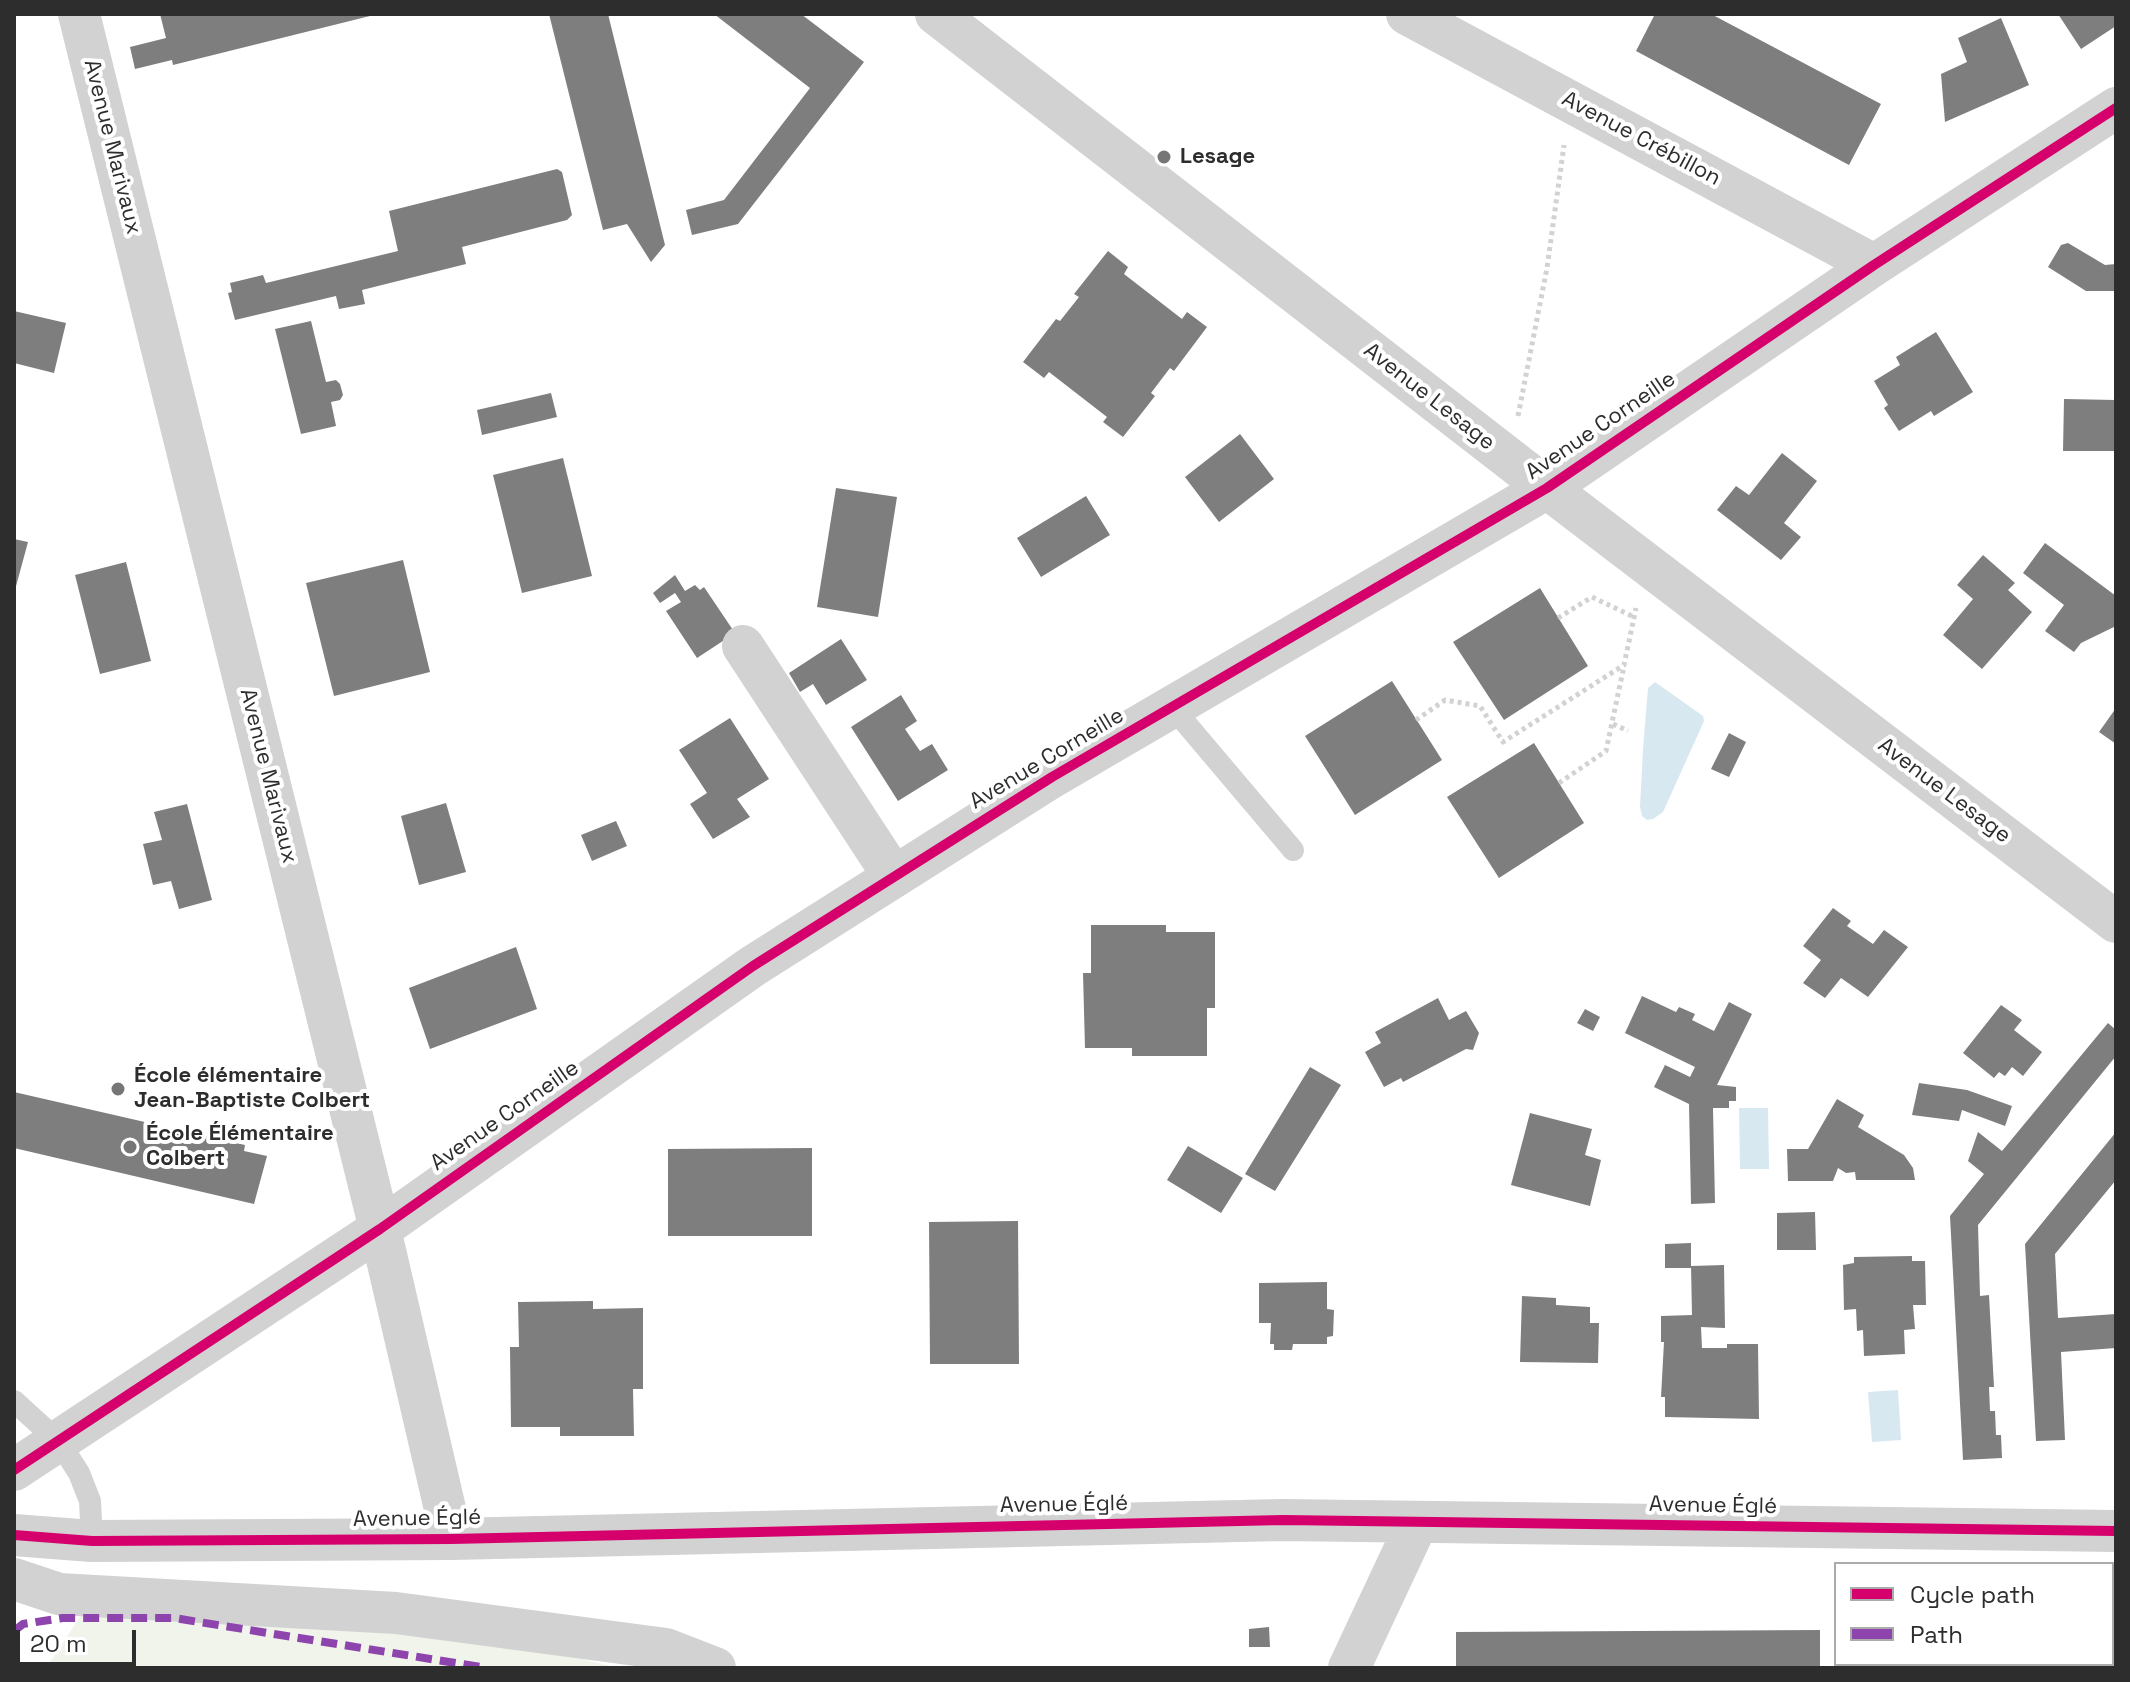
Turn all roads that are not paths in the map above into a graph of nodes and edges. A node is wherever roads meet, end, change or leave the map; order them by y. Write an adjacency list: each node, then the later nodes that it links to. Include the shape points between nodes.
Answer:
1 (79, 14): 12 (street, Avenue Marivaux)
2 (936, 14): 6 (street, Avenue Lesage)
3 (1407, 14): 5 (street, Avenue Crébillon)
4 (2116, 108): 5 (street, Avenue Corneille)
5 (1874, 265): 6 (street, Avenue Corneille)
6 (1547, 488): 8 (street, Avenue Corneille); 11 (street, Avenue Lesage)
7 (743, 646): 10 (street)
8 (1172, 707): 9 (lane); 10 (street, Avenue Corneille)
9 (1293, 850)
10 (894, 877): 12 (street, Avenue Corneille, via 753,966)
11 (2116, 922)
12 (380, 1229): 14 (street, Avenue Corneille); 19 (street, Avenue Marivaux)
13 (14, 1401): 14 (lane)
14 (59, 1442): 15 (street, Avenue Corneille); 20 (lane, via 90,1501)
15 (14, 1470)
16 (1417, 1523): 17 (street, Avenue Églé); 19 (street, Avenue Églé, via 1283,1520); 23 (street)
17 (2116, 1531)
18 (14, 1535): 20 (street, Avenue Églé)
19 (452, 1539): 20 (street, Avenue Églé)
20 (92, 1541)
21 (14, 1579): 22 (street, via 59,1594 396,1613 666,1649)
22 (715, 1668)
23 (1349, 1668)

